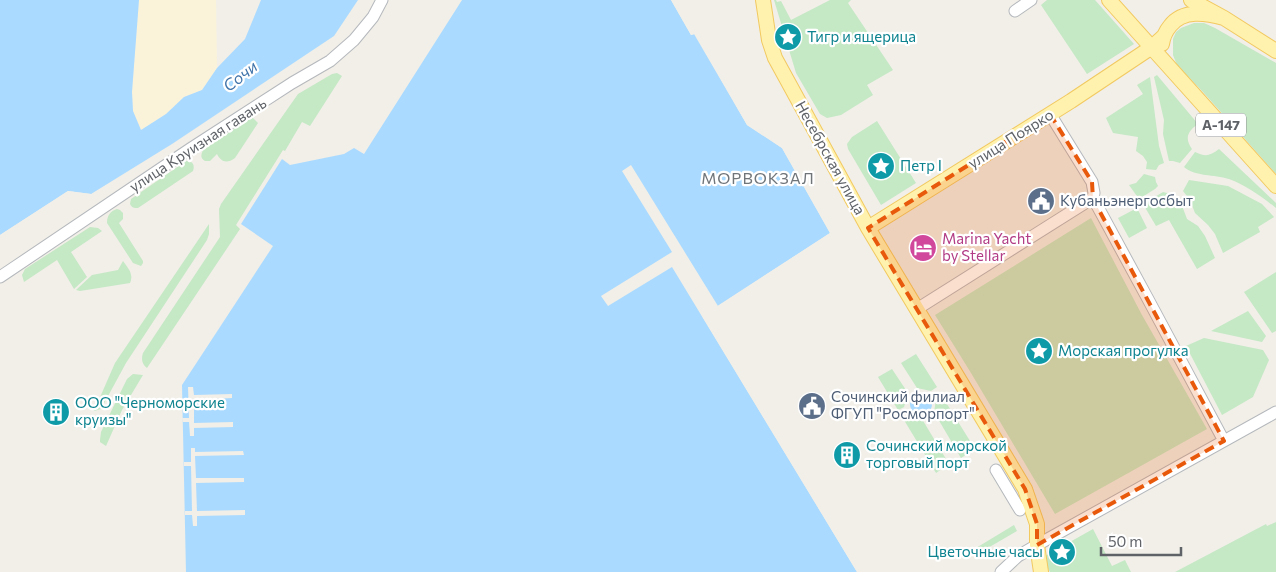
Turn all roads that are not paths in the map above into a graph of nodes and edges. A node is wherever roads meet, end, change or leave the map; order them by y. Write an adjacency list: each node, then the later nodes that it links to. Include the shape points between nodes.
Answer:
1 (382, 0): 16 (street, улица Круизная гавань, via 354,40 330,61 190,149)
2 (1031, 0): 6 (street)
3 (1109, 0): 9 (main road, А-147)
4 (1191, 0): 7 (main road)
5 (764, 1): 15 (main road, Несебрская улица, via 775,58)
6 (1015, 11)
7 (1224, 18): 8 (main road, улица Поярко, via 1203,13 1186,15 1172,23); 10 (main road)
8 (1162, 37): 9 (main road, улица Поярко); 11 (main road)
9 (1152, 48): 11 (main road, А-147); 12 (main road, улица Поярко)
10 (1276, 51)
11 (1167, 65): 13 (main road, А-147)
12 (1050, 114): 14 (street, via 1092,182); 15 (main road, улица Поярко)
13 (1276, 186)
14 (1093, 198): 17 (street); 19 (street)
15 (868, 228): 17 (main road, Несебрская улица)
16 (0, 276)
17 (917, 309): 22 (main road, Несебрская улица, via 1025,489 1037,524)
18 (1276, 412): 19 (street)
19 (1224, 441): 22 (street)
20 (996, 470): 21 (street)
21 (1020, 510)
22 (1036, 545): 23 (street); 24 (main road, Несебрская улица)
23 (1000, 572)
24 (1041, 572)

